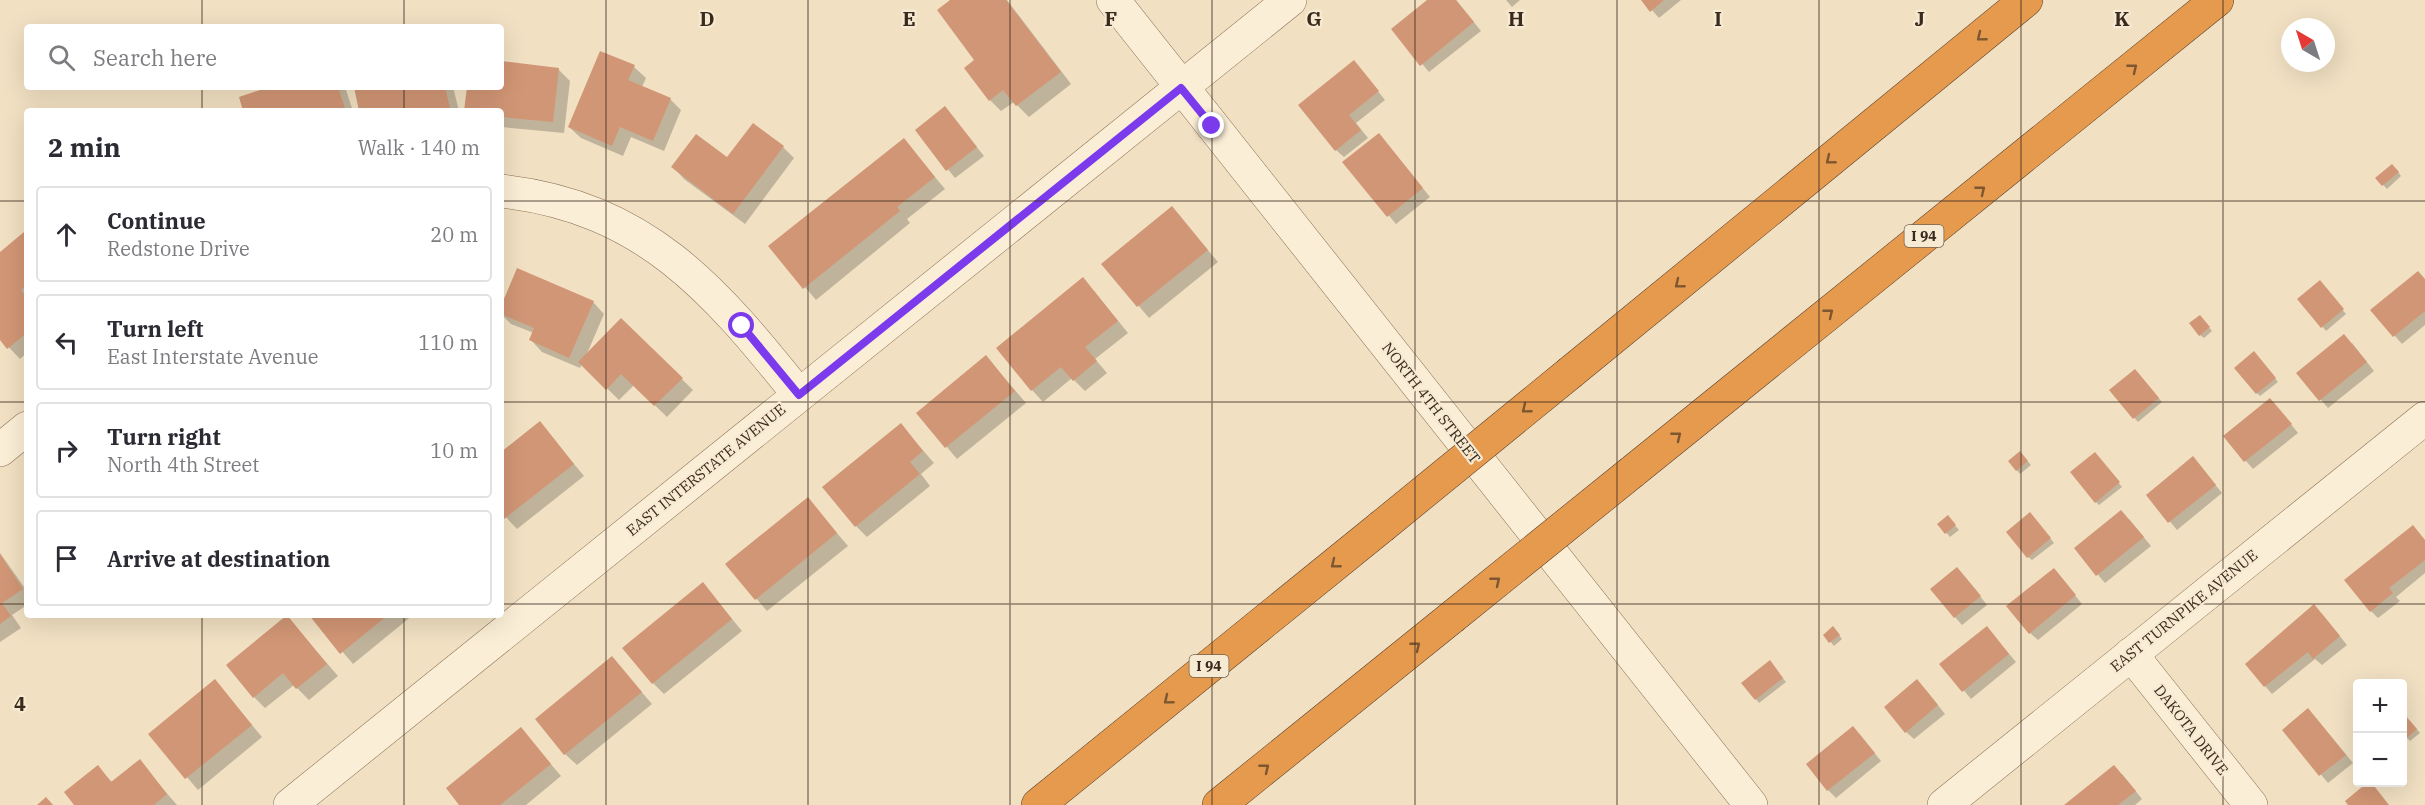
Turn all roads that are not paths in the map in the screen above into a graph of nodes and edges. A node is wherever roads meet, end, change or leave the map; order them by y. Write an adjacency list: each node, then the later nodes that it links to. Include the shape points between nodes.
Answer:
1 (1113, 0): 5 (street, NORTH 4TH STREET)
2 (1290, 0): 5 (street, EAST INTERSTATE AVENUE)
3 (2026, 0): 13 (highway, I 94, one-way to 13, bridge)
4 (2217, 0): 14 (highway, I 94, one-way to 4, bridge)
5 (1181, 88): 7 (street, EAST INTERSTATE AVENUE); 15 (street, NORTH 4TH STREET)
6 (504, 192): 7 (street, via 548,199 585,211 652,244 716,296)
7 (799, 395): 12 (street, EAST INTERSTATE AVENUE)
8 (2425, 418): 11 (street, EAST TURNPIKE AVENUE)
9 (24, 430): 10 (street)
10 (0, 450)
11 (2132, 654): 16 (street, EAST TURNPIKE AVENUE); 17 (street, DAKOTA DRIVE)
12 (290, 805)
13 (1038, 805)
14 (1219, 805)
15 (1751, 805)
16 (1944, 805)
17 (2251, 805)

